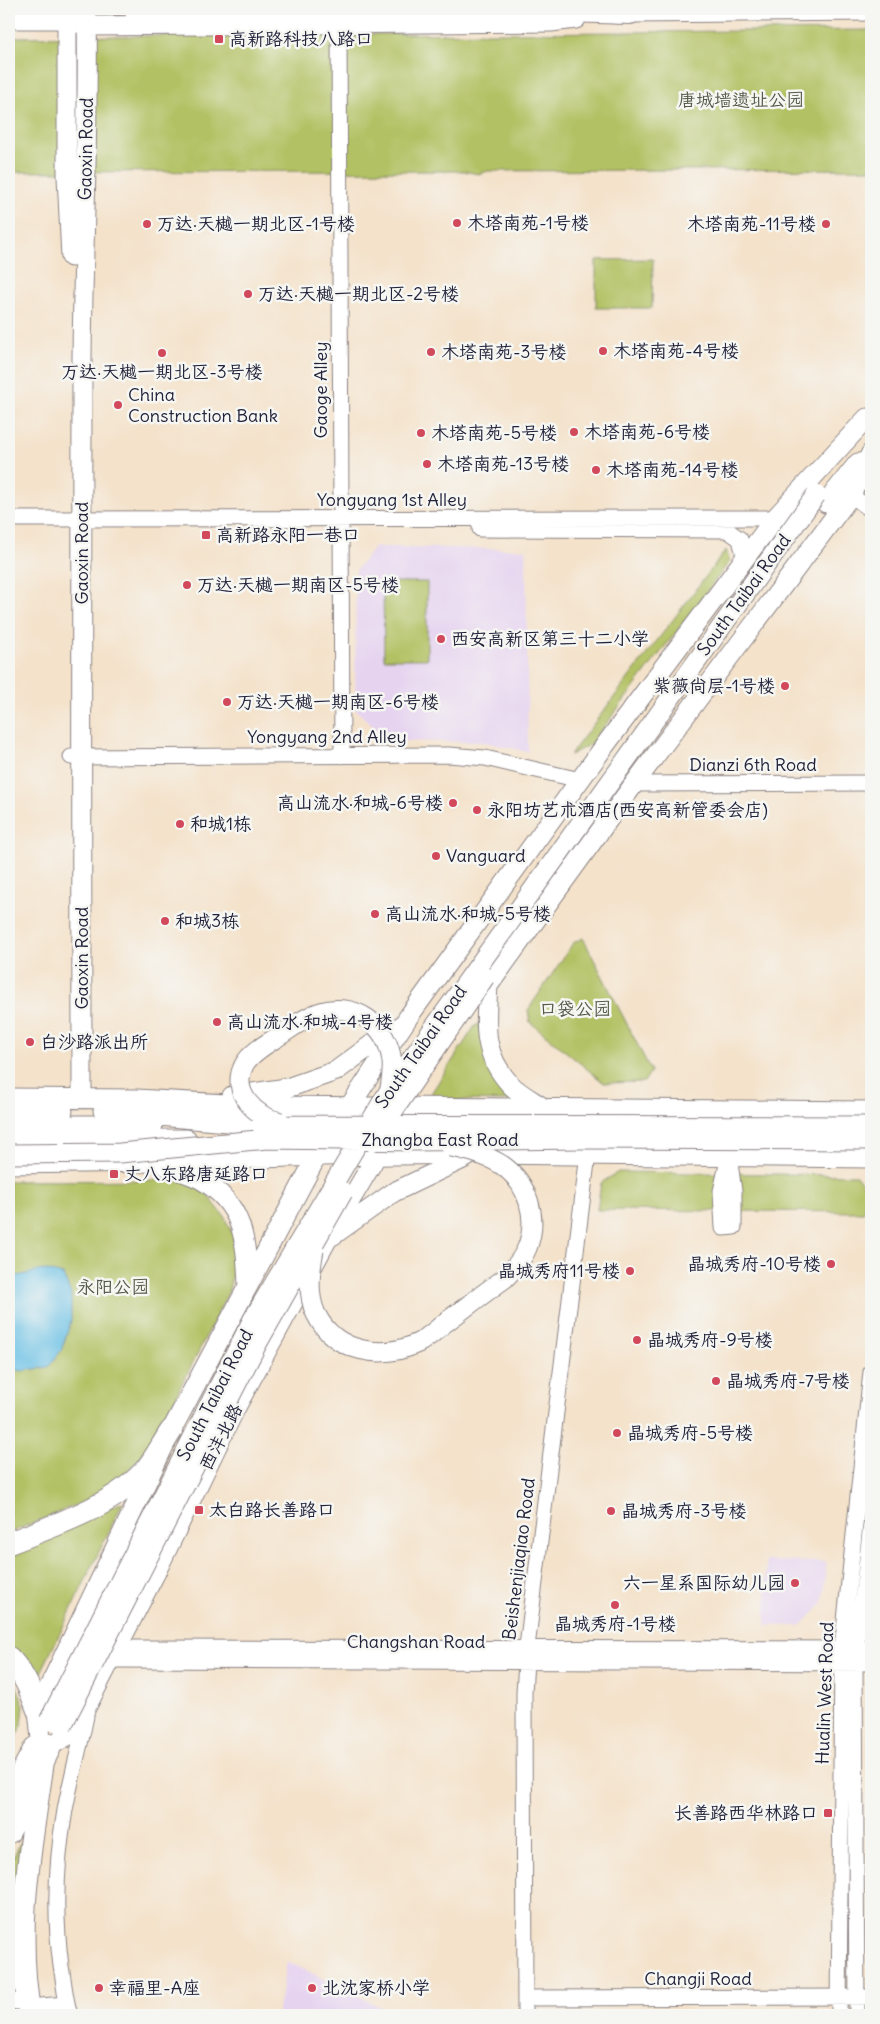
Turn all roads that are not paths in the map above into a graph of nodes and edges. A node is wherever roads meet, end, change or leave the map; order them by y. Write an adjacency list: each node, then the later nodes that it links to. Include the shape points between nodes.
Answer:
1 (843, 10): 2 (main road); 4 (main road)
2 (871, 10)
3 (136, 12): 4 (highway)
4 (630, 13): 8 (main road, via 551,22)
5 (67, 14): 6 (main road); 7 (main road); 19 (main road, Gaoxin Road, via 67,176)
6 (14, 16)
7 (87, 17): 8 (main road); 19 (main road, Gaoxin Road, via 87,179)
8 (338, 24): 18 (street, Gaoge Alley)
9 (869, 416): 14 (main road, South Taibai Road); 16 (main road, South Taibai Road)
10 (871, 446): 14 (main road, South Taibai Road)
11 (871, 453): 12 (main road, South Taibai Road)
12 (865, 482): 13 (main road, South Taibai Road)
13 (851, 495): 15 (street); 26 (main road, South Taibai Road)
14 (821, 499): 29 (main road, South Taibai Road, bridge); 54 (main road, South Taibai Road, bridge, via 367,1149)
15 (871, 510)
16 (775, 518): 18 (street, Yongyang 1st Alley); 21 (main road, South Taibai Road)
17 (9, 519): 19 (street, Yongyang 1st Alley)
18 (340, 523): 19 (street, Yongyang 1st Alley); 21 (street, Yongyang 1st Alley, via 727,530 740,539); 22 (street, Gaoge Alley)
19 (77, 524): 20 (street, Yongyang 1st Alley); 23 (main road, Gaoxin Road)
20 (9, 529)
21 (745, 560): 24 (main road, South Taibai Road)
22 (342, 756): 23 (street, Yongyang 2nd Alley); 24 (street, Yongyang 2nd Alley, via 485,758)
23 (76, 757): 31 (main road, Gaoxin Road)
24 (580, 780): 28 (main road, South Taibai Road)
25 (871, 783): 26 (street, Dianzi 6th Road)
26 (634, 784): 27 (main road, South Taibai Road)
27 (488, 985): 34 (main road, South Taibai Road); 35 (main road, via 487,1046 493,1061 511,1086)
28 (409, 1016): 32 (main road, via 336,1071 287,1088); 33 (main road, South Taibai Road)
29 (390, 1089): 40 (main road, bridge, via 392,1062 386,1040 375,1023 356,1012 319,1012 259,1050 244,1064 240,1077 240,1089 256,1111 270,1120); 66 (main road, South Taibai Road, bridge, via 253,1319)
30 (9, 1098): 31 (main road)
31 (77, 1098): 32 (main road)
32 (195, 1102): 33 (main road)
33 (349, 1107): 34 (main road); 49 (main road)
34 (406, 1107): 35 (main road); 50 (main road, 西沣北路)
35 (545, 1109): 36 (main road)
36 (591, 1110): 37 (main road); 48 (street, Beishenjiaqiao Road)
37 (871, 1111)
38 (9, 1112): 42 (main road, via 117,1111)
39 (9, 1125): 42 (main road, Zhangba East Road)
40 (300, 1125): 41 (main road, Zhangba East Road, bridge); 42 (main road, Zhangba East Road, bridge)
41 (871, 1126)
42 (265, 1132): 43 (main road, Zhangba East Road, bridge); 45 (main road, Zhangba East Road, bridge); 46 (main road, bridge, via 120,1153)
43 (9, 1140)
44 (871, 1140): 45 (main road, Zhangba East Road, bridge)
45 (416, 1141): 54 (main road, bridge, via 466,1150 501,1165 518,1179 528,1197 532,1232 527,1249 504,1279 419,1342 396,1352 374,1353 349,1347 328,1332 316,1314 310,1295 310,1270)
46 (9, 1154)
47 (475, 1154): 48 (main road); 50 (main road); 54 (main road, via 394,1192)
48 (588, 1155): 51 (main road); 61 (street, Beishenjiaqiao Road)
49 (317, 1156): 50 (main road); 52 (main road); 55 (main road)
50 (376, 1156): 54 (main road, 西沣北路)
51 (871, 1158)
52 (155, 1162): 53 (main road); 55 (main road, via 198,1178 218,1191 232,1209 242,1227)
53 (9, 1164)
54 (321, 1240): 60 (main road, 西沣北路); 66 (main road, South Taibai Road, bridge, via 257,1344)
55 (248, 1286): 57 (main road)
56 (871, 1372): 62 (street, Hualin West Road)
57 (171, 1432): 59 (highway, via 147,1468 109,1499); 66 (main road)
58 (871, 1524): 62 (street, Hualin West Road)
59 (9, 1543)
60 (114, 1654): 61 (street, Changshan Road); 65 (main road, 西沣北路)
61 (526, 1655): 62 (street, Changshan Road); 71 (street, Beishenjiaqiao Road)
62 (854, 1655): 64 (street, Changshan Road); 69 (street, Hualin West Road); 70 (street, Hualin West Road)
63 (9, 1658): 66 (highway, via 28,1685)
64 (871, 1663)
65 (90, 1701): 66 (main road, 西沣北路, via 73,1732); 73 (street, via 65,1809 56,1892 58,1942)
66 (47, 1734): 67 (highway); 68 (highway); 72 (highway, via 25,1877)
67 (9, 1796)
68 (9, 1832)
69 (839, 1997): 70 (street, Changji Road); 71 (street, Changji Road); 75 (street, Hualin West Road)
70 (864, 1997): 76 (street, Hualin West Road)
71 (526, 1998): 74 (street, Beishenjiaqiao Road)
72 (24, 2006): 73 (street)
73 (68, 2010)
74 (525, 2015)
75 (839, 2015)
76 (857, 2015)

